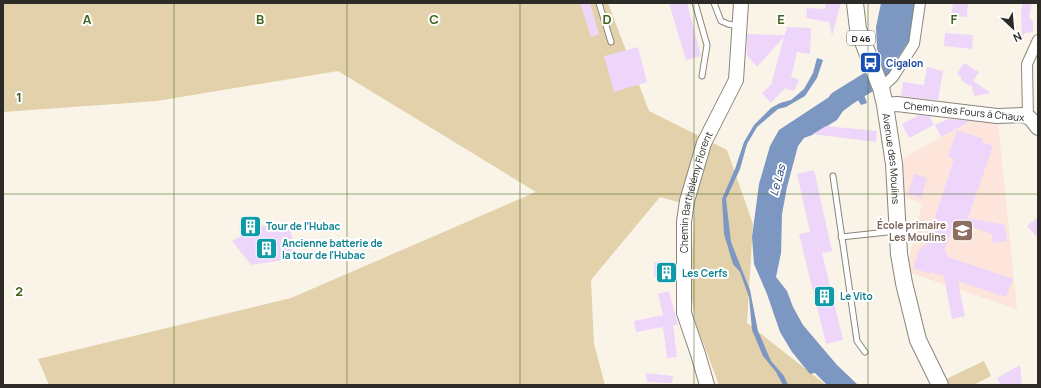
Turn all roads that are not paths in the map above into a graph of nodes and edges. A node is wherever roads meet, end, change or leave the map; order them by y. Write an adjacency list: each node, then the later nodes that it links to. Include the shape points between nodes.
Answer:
1 (599, 3): 9 (lane)
2 (695, 3): 10 (lane, via 707,46)
3 (714, 3): 7 (lane, via 721,21)
4 (741, 3): 7 (street, Chemin Barthélémy Florent)
5 (855, 3): 11 (main road, Avenue des Moulins / D 46, via 858,30)
6 (920, 3): 11 (street, via 914,44 893,78)
7 (740, 26): 19 (street, Chemin Barthélémy Florent, via 736,80 704,143 684,217 684,309)
8 (1038, 40): 13 (street, via 1027,64)
9 (611, 42)
10 (702, 76)
11 (878, 80): 12 (main road, Avenue des Moulins / D 46)
12 (885, 105): 13 (street, Chemin des Fours à Chaux); 16 (main road, Avenue des Moulins / D 46, via 894,164)
13 (1028, 117): 14 (street, Chemin des Fours à Chaux)
14 (1038, 128)
15 (833, 176): 17 (lane)
16 (898, 231): 17 (lane); 20 (main road, Avenue des Moulins / D 46, via 902,274 916,333)
17 (841, 237): 18 (lane, via 857,341)
18 (865, 352)
19 (707, 385)
20 (940, 385)

